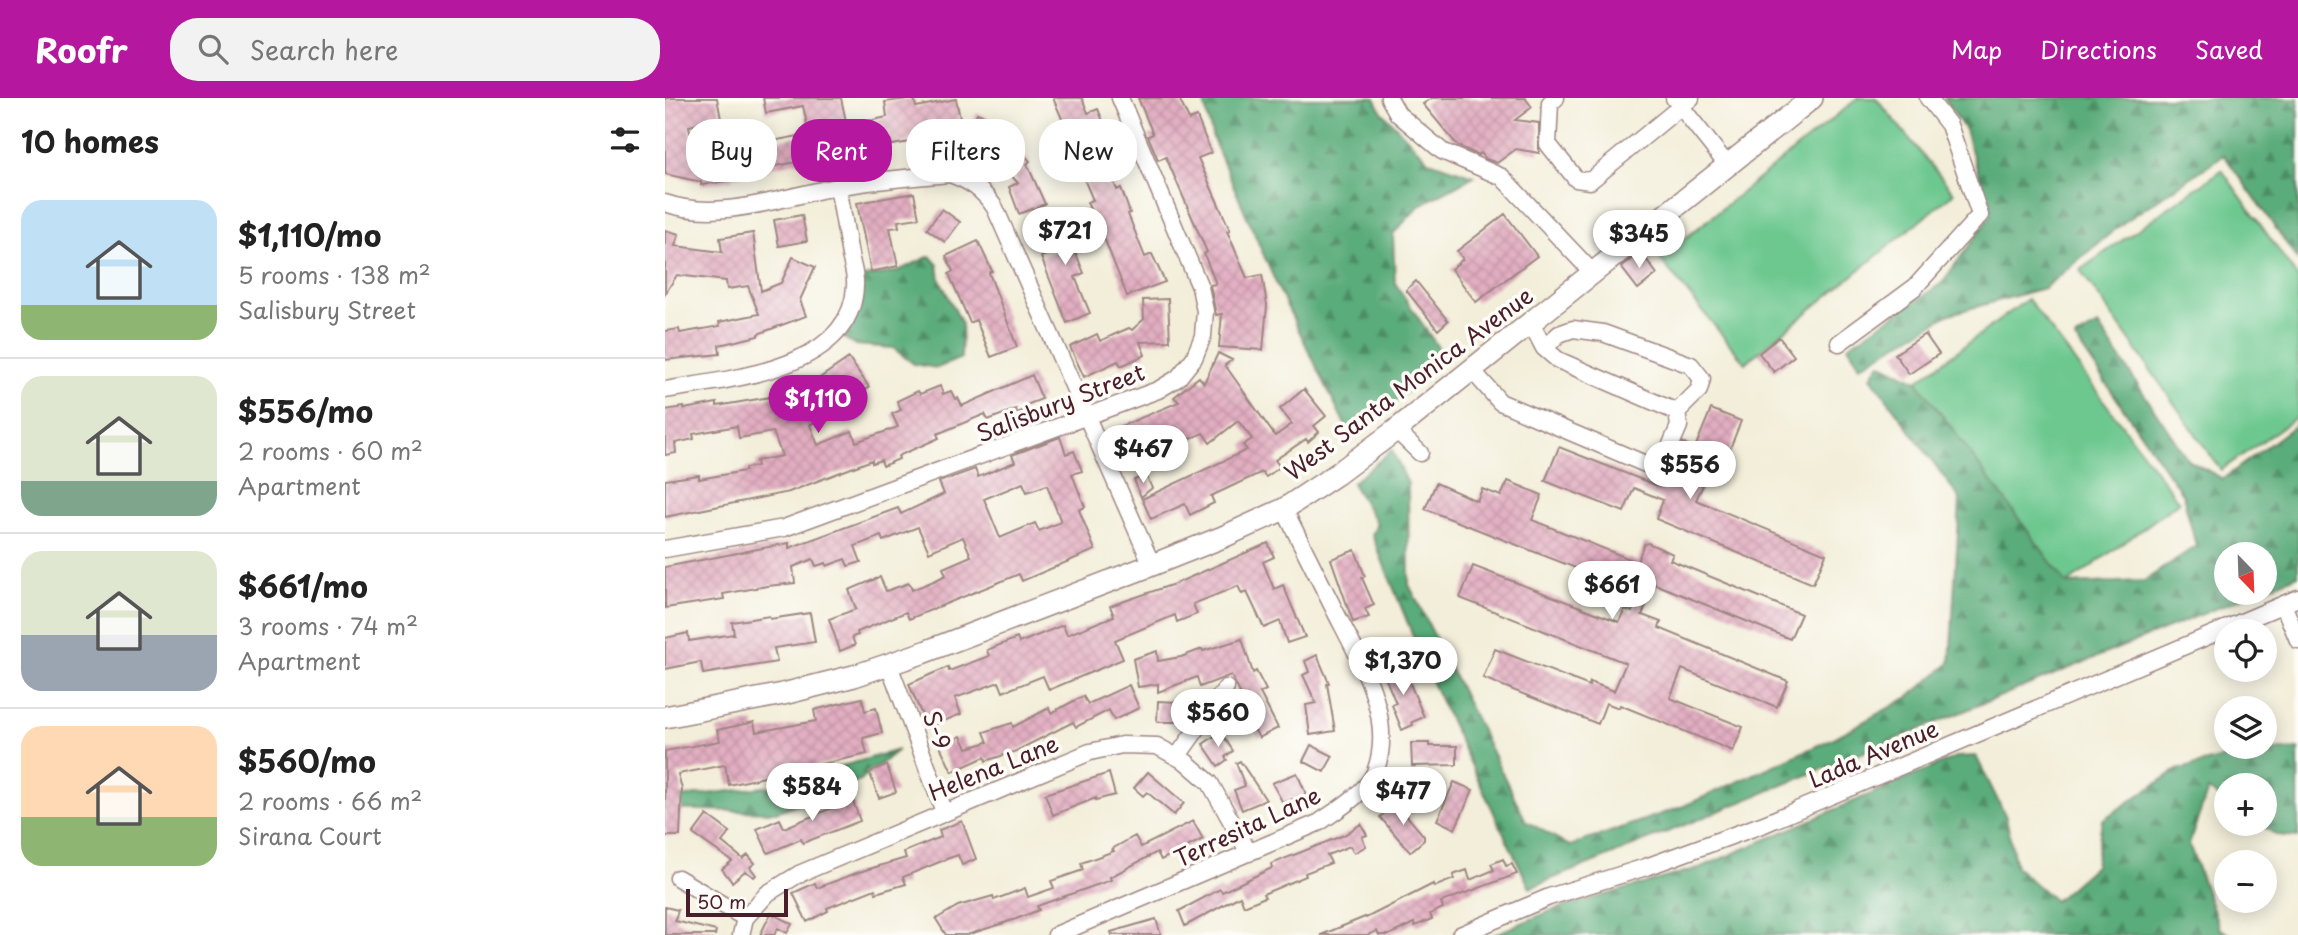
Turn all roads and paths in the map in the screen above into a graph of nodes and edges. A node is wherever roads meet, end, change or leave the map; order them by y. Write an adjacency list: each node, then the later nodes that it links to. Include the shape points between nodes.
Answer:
1 (1120, 98): 17 (street, Salisbury Street, via 1200,287 1203,335 1194,358 1178,378)
2 (1389, 98): 10 (street, via 1398,114 1442,151 1502,177)
3 (1556, 98): 6 (street, via 1549,103 1548,144 1576,179 1590,181)
4 (1812, 98): 7 (main road, West Santa Monica Avenue)
5 (1928, 98): 12 (street, via 1949,125 1980,215 1915,287)
6 (1682, 101): 7 (street)
7 (1728, 166): 10 (main road, West Santa Monica Avenue)
8 (838, 186): 9 (street, via 723,210); 15 (street, via 855,286 850,310 838,332 819,348 774,370); 17 (street, via 950,174 984,191)
9 (665, 203)
10 (1593, 273): 11 (main road, West Santa Monica Avenue)
11 (1531, 323): 13 (street); 14 (main road, West Santa Monica Avenue)
12 (1839, 343)
13 (1544, 348): 16 (street, via 1558,360); 16 (street, via 1573,328 1603,333 1691,365 1702,379 1699,390)
14 (1472, 370): 16 (street, via 1500,402 1650,466 1663,463 1679,426); 18 (main road, West Santa Monica Avenue)
15 (665, 390)
16 (1677, 412)
17 (1086, 418): 21 (street, Salisbury Street, via 784,528); 22 (street)
18 (1396, 430): 19 (street); 20 (main road, West Santa Monica Avenue)
19 (1420, 453)
20 (1284, 509): 22 (main road, West Santa Monica Avenue); 30 (street, Terresita Lane, via 1367,676 1382,744 1375,775 1350,801 1320,821)
21 (665, 549)
22 (1151, 565): 25 (main road, West Santa Monica Avenue)
23 (2290, 601): 24 (street); 35 (street, Lada Avenue, via 1764,824 1549,897)
24 (2298, 640)
25 (889, 665): 27 (main road, West Santa Monica Avenue, via 818,686); 29 (street, S-9)
26 (1226, 688): 28 (street)
27 (665, 717)
28 (1177, 757): 29 (street, Helena Lane, via 1157,746 1122,745 1090,752); 30 (street, Helena Lane, via 1210,783)
29 (944, 811): 32 (street, Helena Lane, via 799,874 768,893)
30 (1249, 853): 34 (street, Terresita Lane)
31 (678, 878): 32 (street)
32 (745, 918): 33 (street, Helena Lane)
33 (741, 935)
34 (1056, 935)
35 (1460, 935)

